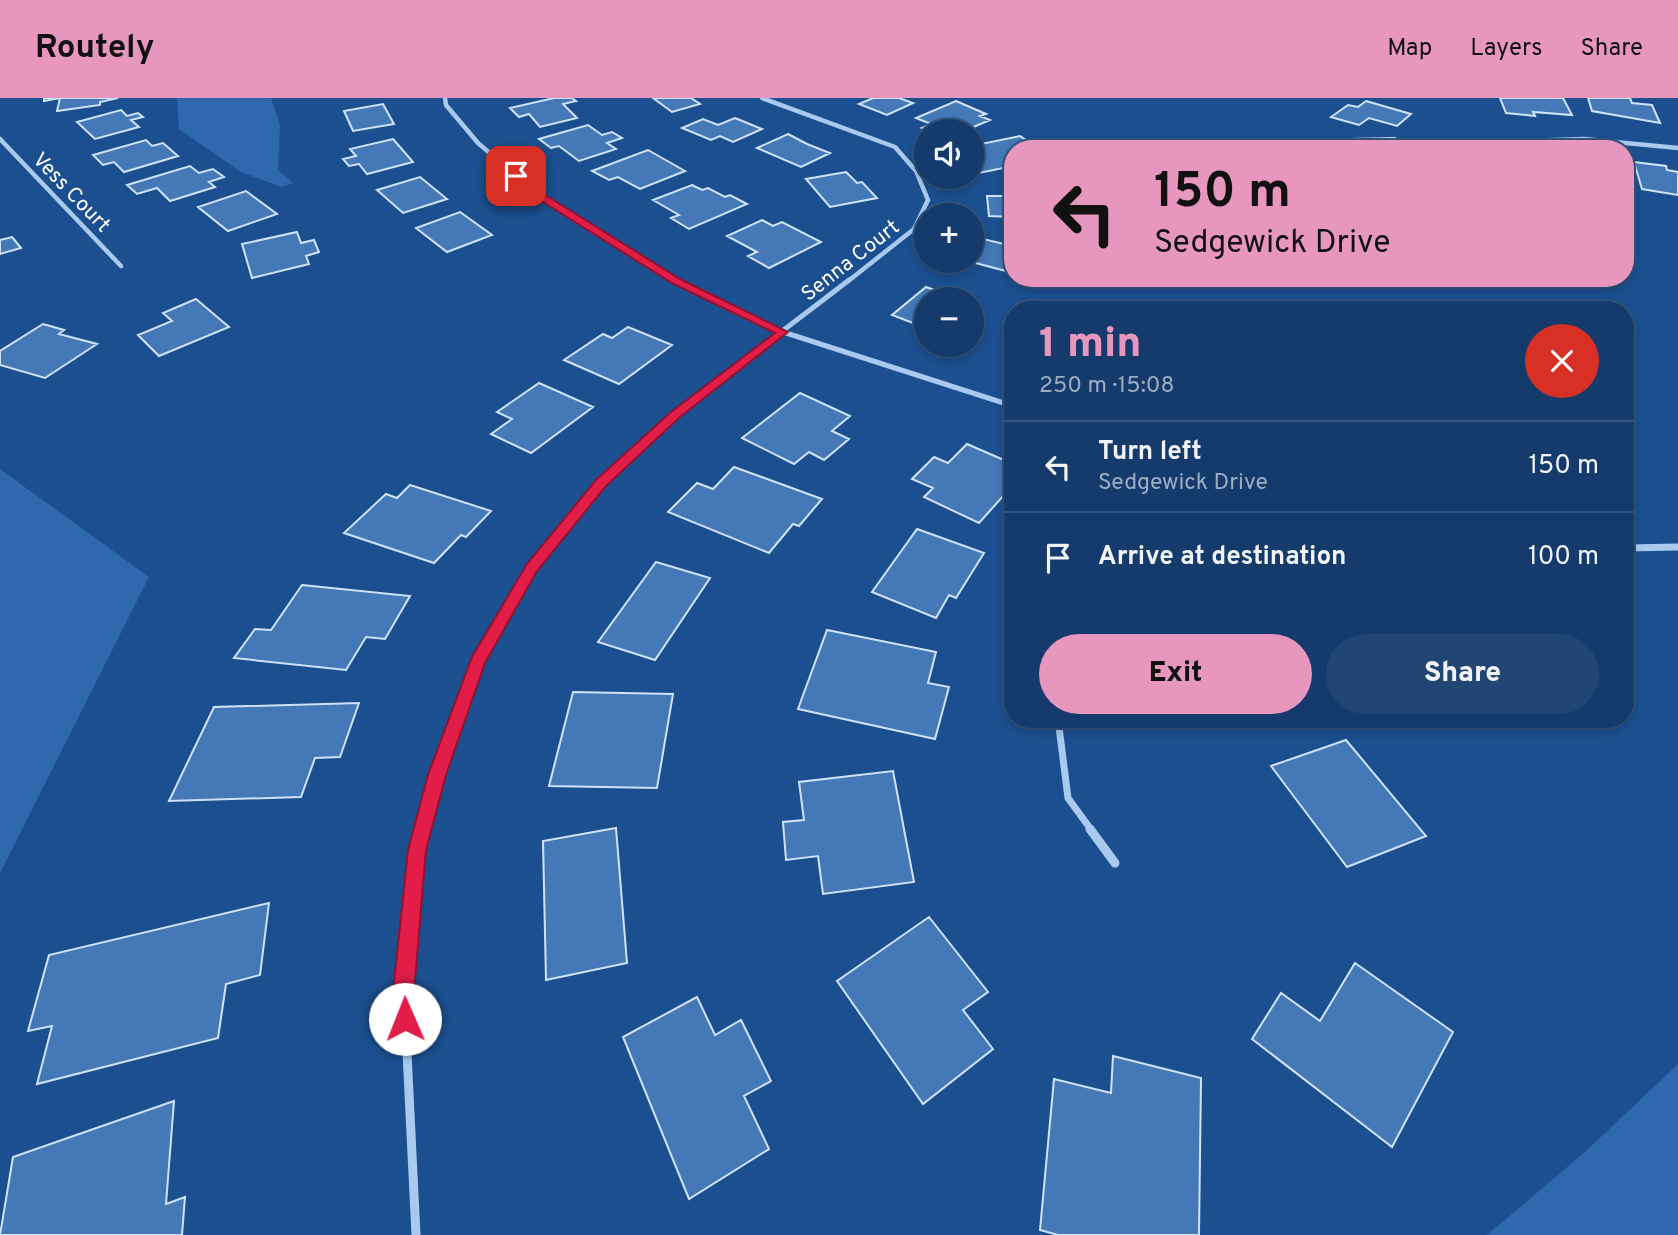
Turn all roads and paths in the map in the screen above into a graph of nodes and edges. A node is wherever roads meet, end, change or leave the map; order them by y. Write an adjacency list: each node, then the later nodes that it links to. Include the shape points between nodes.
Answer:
1 (445, 98): 9 (street, via 478,144 536,193 676,281)
2 (762, 98): 9 (street, Senna Court, via 895,147 922,178 929,200 914,229)
3 (0, 139): 8 (street, Vess Court)
4 (1507, 140): 5 (street)
5 (1618, 140)
6 (1634, 142): 7 (street)
7 (1678, 148)
8 (121, 266)
9 (783, 332): 10 (street); 15 (street, Senna Court, via 676,415 601,483 532,568 478,662 437,775 417,850 404,992)
10 (1004, 403)
11 (1678, 547): 12 (street)
12 (1634, 548)
13 (1059, 728): 14 (street, via 1068,799)
14 (1115, 863)
15 (416, 1235)

